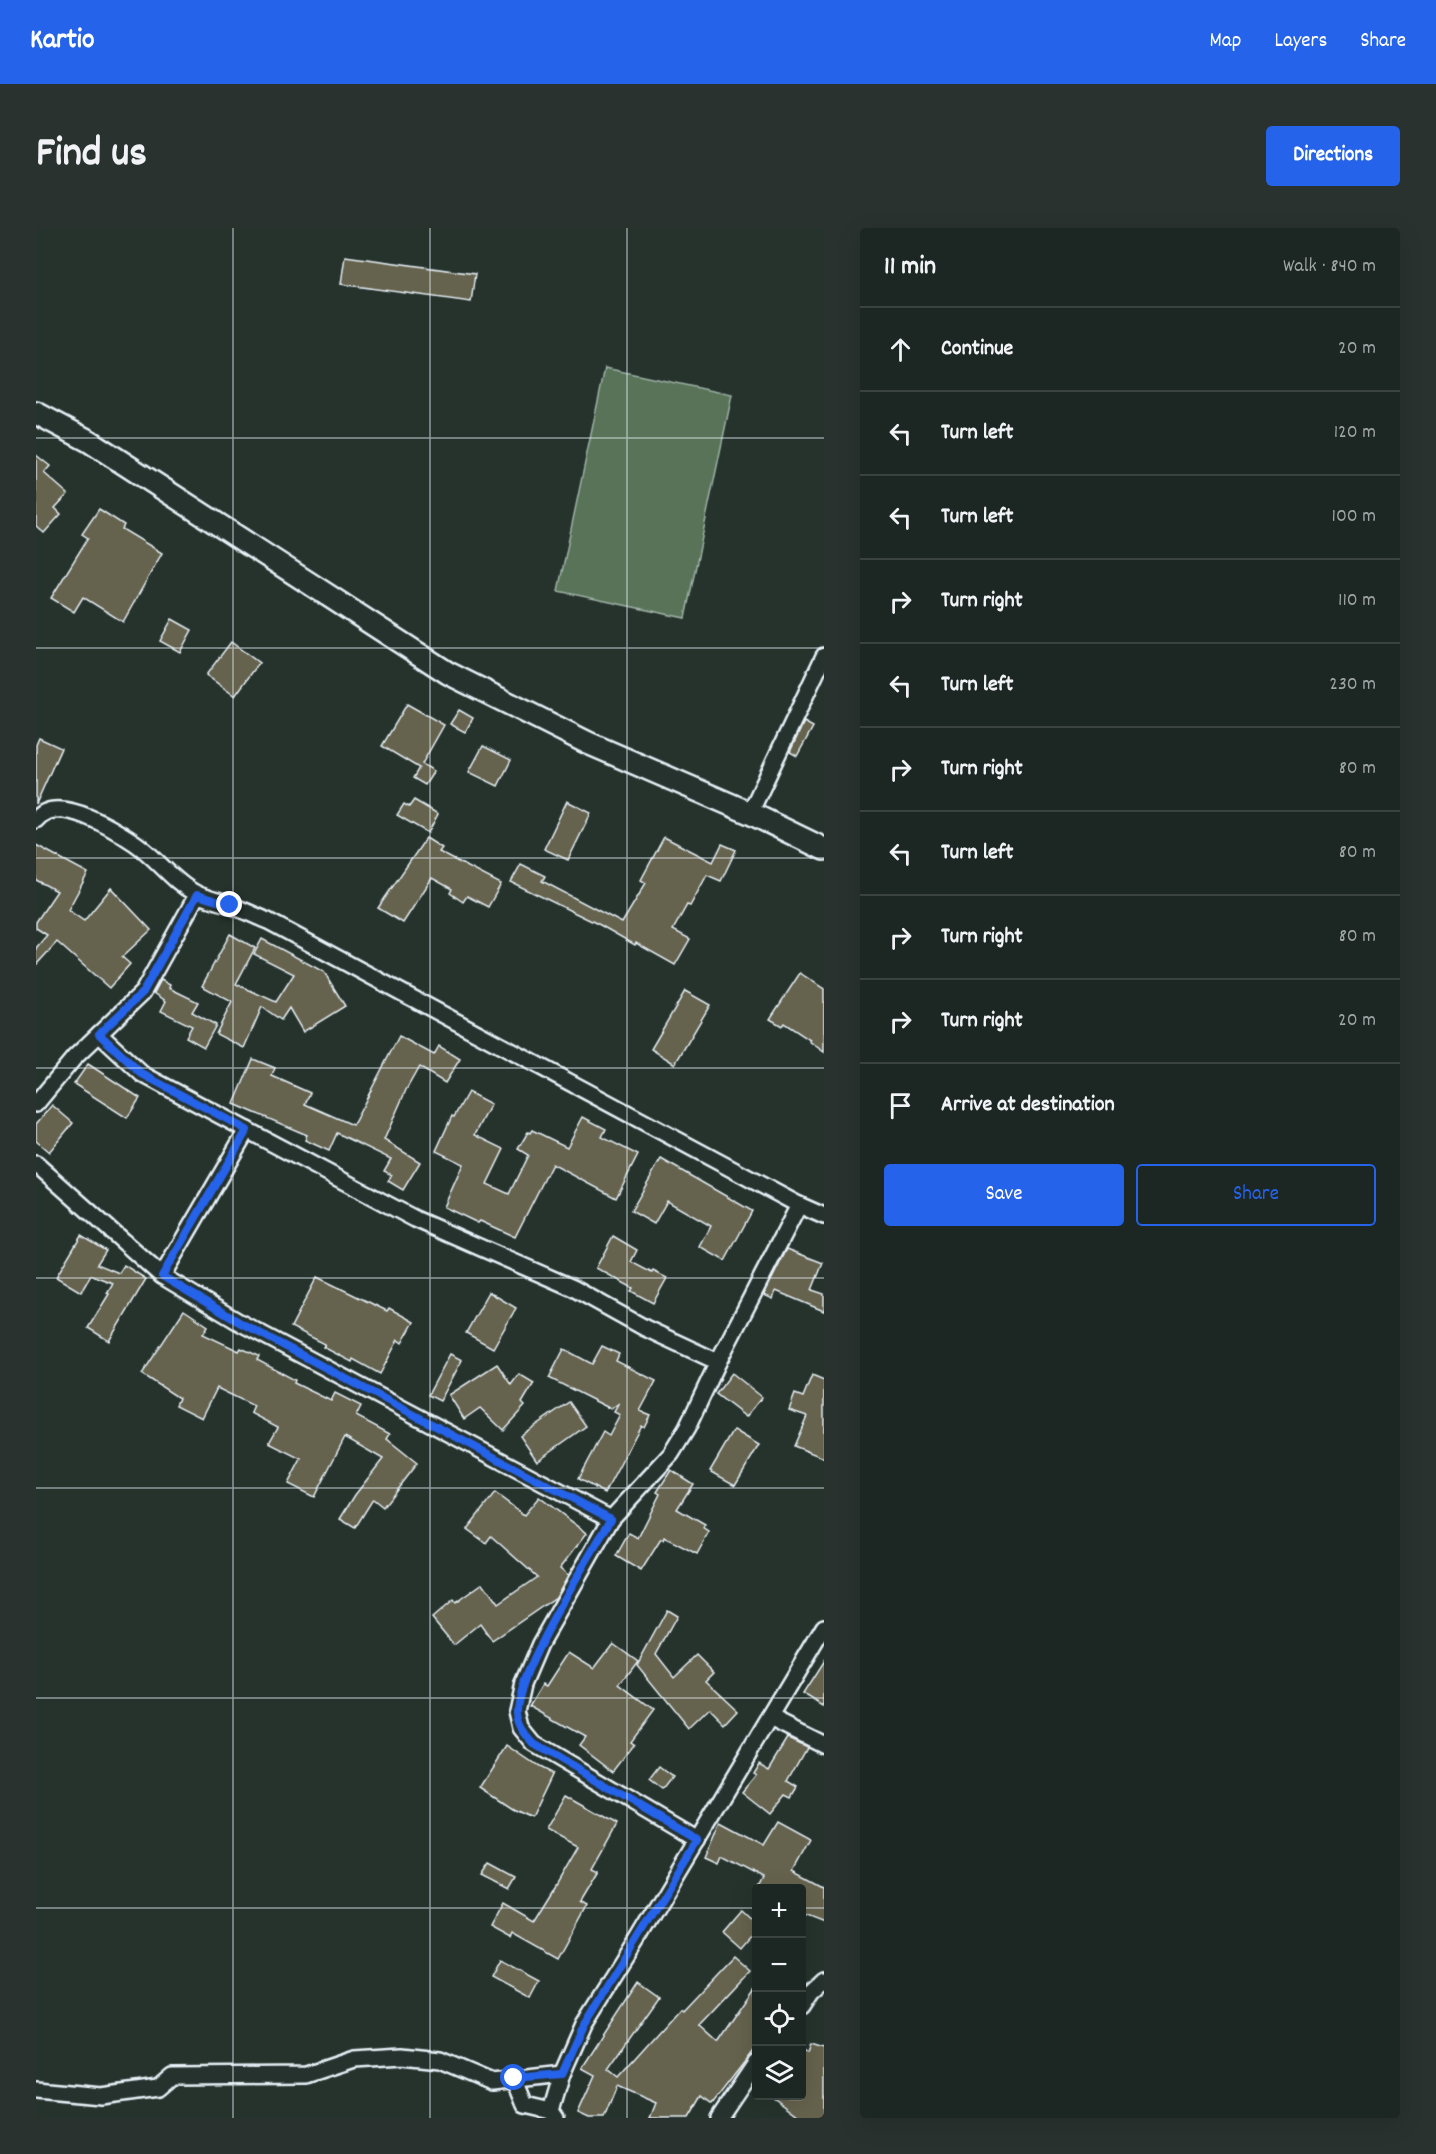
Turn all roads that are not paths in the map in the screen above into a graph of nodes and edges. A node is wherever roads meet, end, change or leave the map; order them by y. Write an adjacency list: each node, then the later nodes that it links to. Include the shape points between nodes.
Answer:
1 (36, 413): 3 (street, via 89,441 448,673 588,743)
2 (824, 656): 3 (street)
3 (750, 813): 5 (street)
4 (36, 820): 6 (street, via 53,809 69,810 100,823 136,844)
5 (824, 849)
6 (197, 895): 7 (street, via 143,992); 11 (street, via 268,921)
7 (99, 1034): 8 (street); 9 (street, via 142,1074)
8 (36, 1104)
9 (247, 1130): 13 (street); 14 (street, via 415,1219 573,1288)
10 (36, 1164): 13 (street)
11 (799, 1205): 12 (street); 14 (street)
12 (824, 1216)
13 (162, 1276): 15 (street, via 239,1322)
14 (718, 1362): 15 (street, via 671,1454)
15 (611, 1519): 19 (street, via 536,1654 517,1711 520,1728 534,1744)
16 (824, 1627): 17 (street)
17 (770, 1718): 18 (street); 19 (street)
18 (824, 1745)
19 (697, 1840): 23 (street, via 584,2025)
20 (824, 1980): 21 (street)
21 (806, 1999)
22 (752, 2070): 27 (street)
23 (562, 2074): 24 (street); 26 (street)
24 (514, 2078): 25 (street, via 492,2082 440,2060 402,2056 354,2059 306,2075 172,2076 158,2088 101,2096); 26 (street, via 525,2105)
25 (36, 2090)
26 (554, 2115)
27 (718, 2118)

